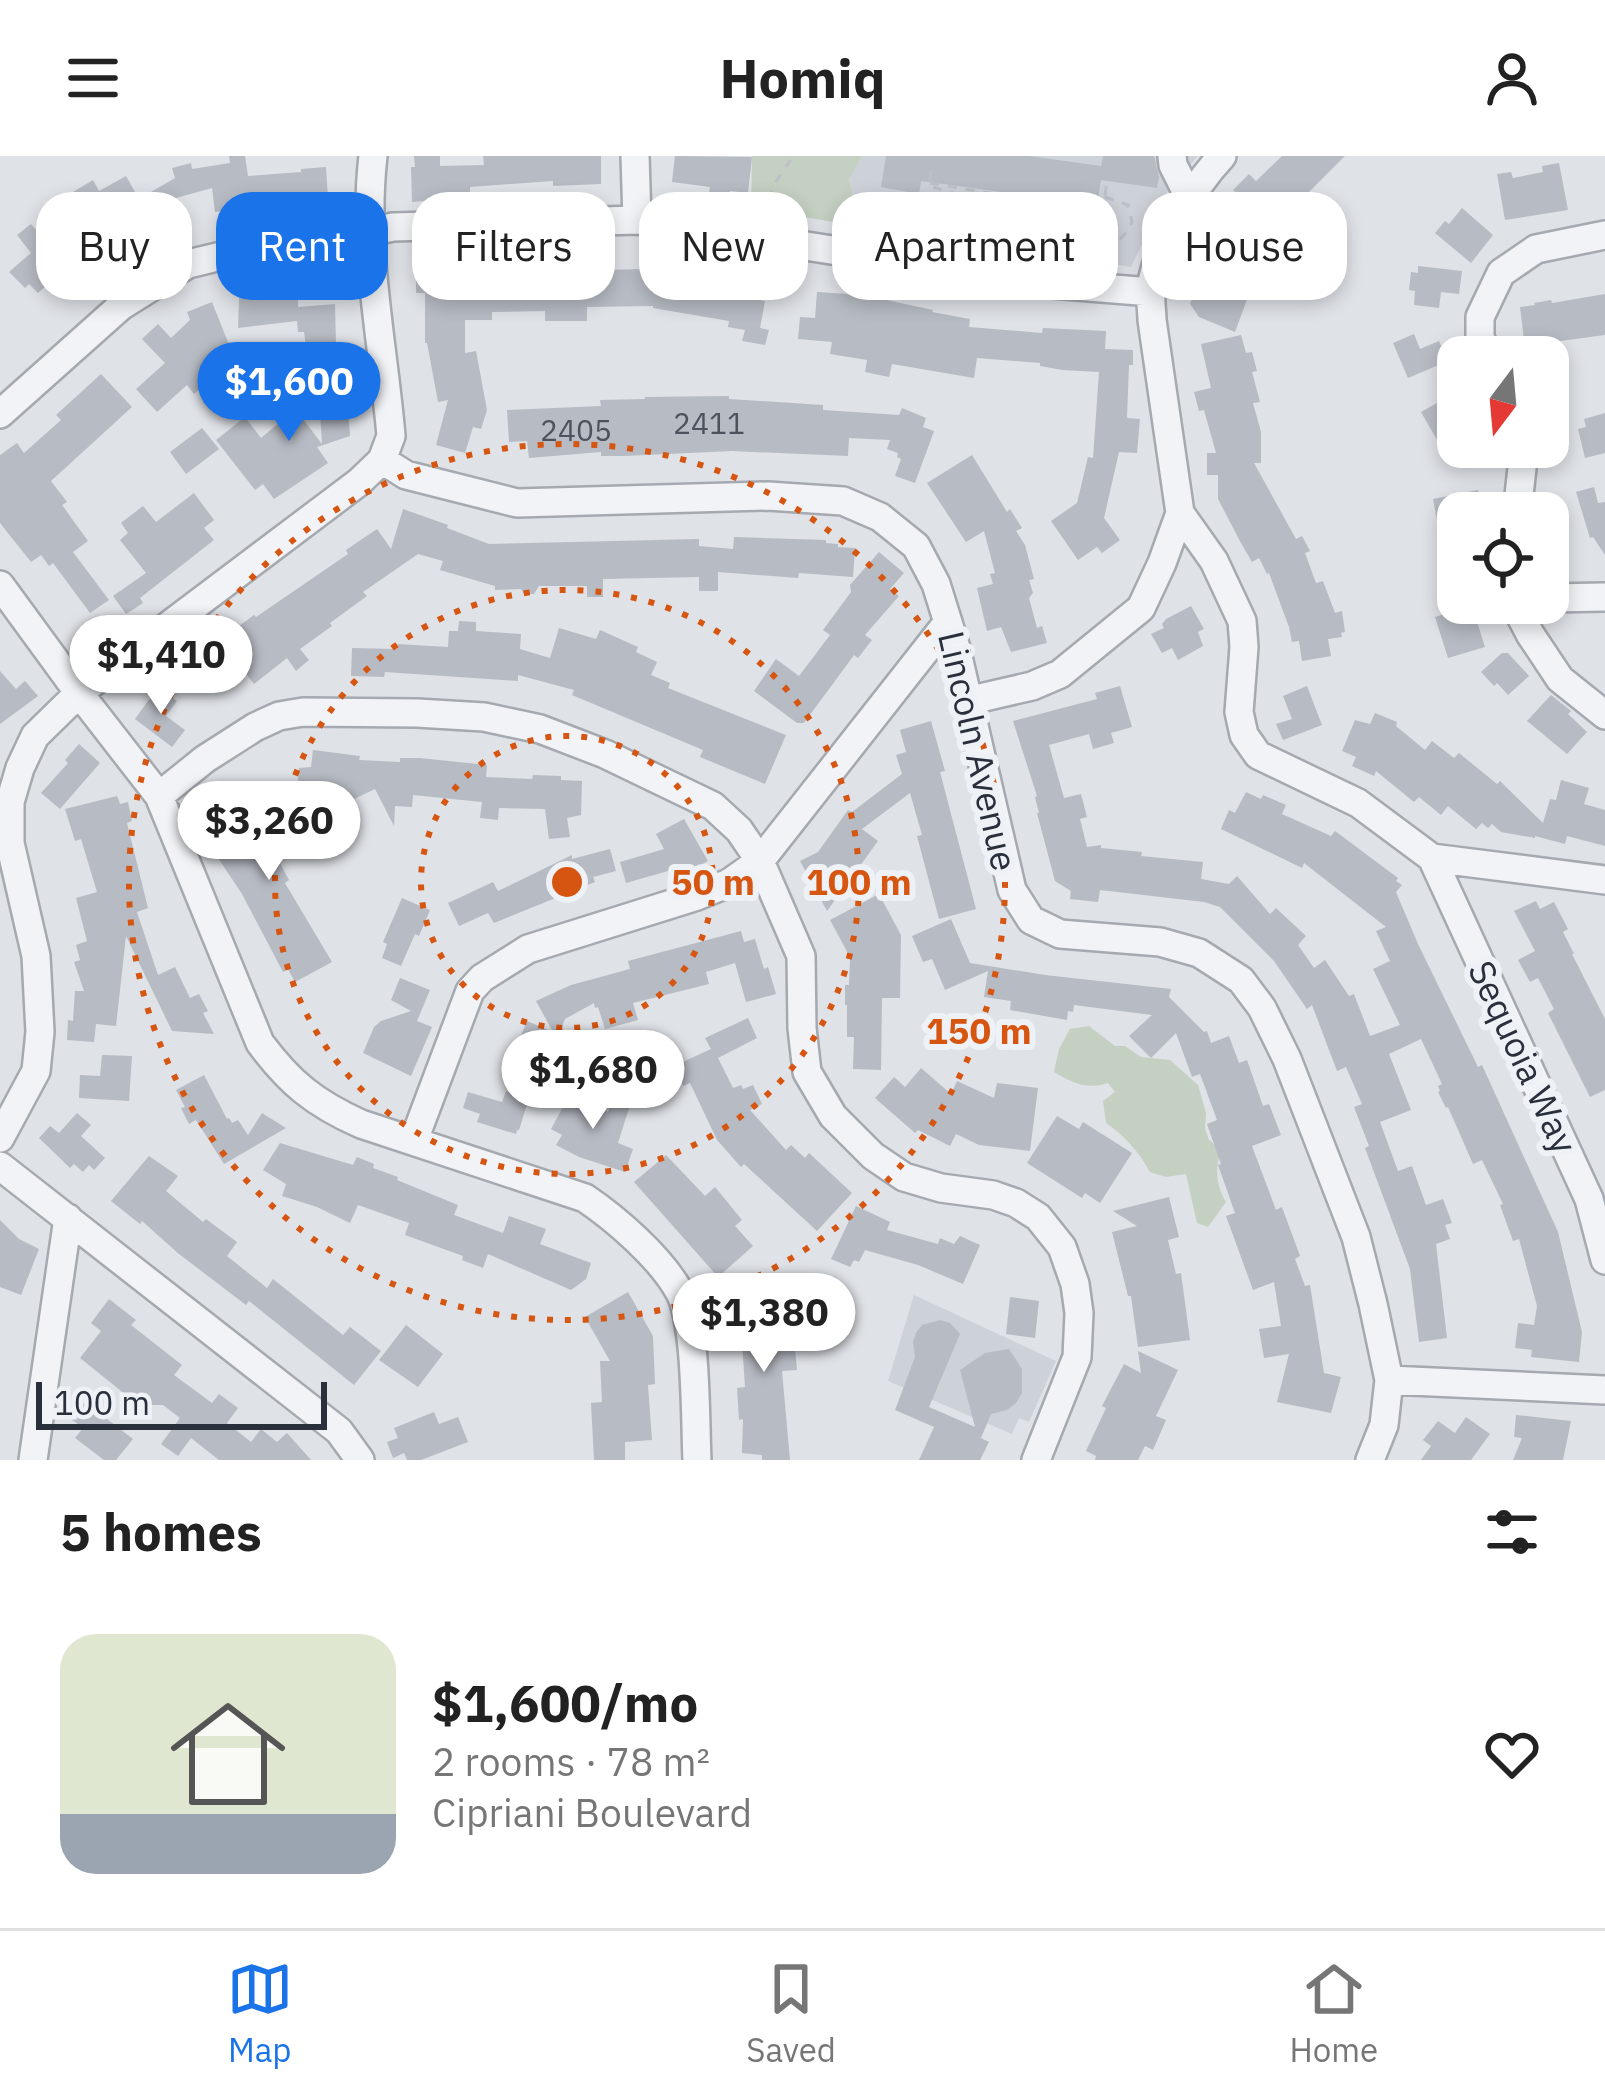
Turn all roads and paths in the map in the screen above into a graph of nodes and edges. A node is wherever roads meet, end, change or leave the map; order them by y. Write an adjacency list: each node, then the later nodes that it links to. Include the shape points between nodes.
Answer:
1 (373, 156): 9 (street)
2 (635, 156): 17 (street)
3 (793, 156): 10 (path)
4 (1172, 156): 14 (street)
5 (1222, 156): 15 (street)
6 (931, 165): 8 (path)
7 (1107, 181): 13 (path)
8 (930, 183): 11 (path); 12 (path)
9 (369, 192)
10 (772, 192)
11 (952, 192)
12 (983, 192)
13 (1106, 192)
14 (1186, 192)
15 (1193, 192)
16 (1118, 202): 20 (path, via 1132,212)
17 (637, 220): 18 (street); 22 (street)
18 (388, 228)
19 (1605, 235): 25 (street, via 1537,249 1501,273 1480,317)
20 (1118, 240)
21 (216, 257): 26 (street, via 188,264 122,306)
22 (1142, 291)
23 (376, 300): 27 (street, via 391,436)
24 (1151, 300): 28 (street)
25 (1480, 336)
26 (0, 414)
27 (382, 460): 32 (street, Lincoln Avenue, via 406,476 517,503 843,501 916,546); 34 (street)
28 (1180, 513): 35 (street, via 1141,608 1060,674); 38 (street, via 1242,621 1244,735 1258,754 1358,803)
29 (0, 585): 34 (street)
30 (1605, 597): 31 (street)
31 (1569, 598)
32 (948, 622): 35 (street, Lincoln Avenue); 39 (street)
33 (1525, 624): 36 (street, via 1560,679)
34 (79, 693): 37 (street); 41 (street, via 35,736 20,768 10,802)
35 (968, 701): 47 (street, Lincoln Avenue, via 1012,890 1031,920 1060,934 1199,953 1241,980 1262,1008 1357,1237)
36 (1605, 715)
37 (159, 796): 39 (street, via 279,716 484,717 605,754 713,806); 43 (street, via 260,1042 284,1075 335,1112)
38 (1432, 857): 40 (street); 46 (street, Sequoia Way, via 1589,1199)
39 (760, 861): 43 (street, via 697,896 528,949 482,978 470,991); 52 (street, via 801,956 807,1072 833,1116 904,1177 1016,1203 1062,1247 1079,1313 1077,1357)
40 (1605, 880)
41 (10, 894): 42 (street, via 36,956 40,1032 36,1071)
42 (0, 1138)
43 (414, 1140): 51 (street, via 585,1198 659,1264 682,1294 690,1330)
44 (0, 1166): 45 (street)
45 (68, 1218): 49 (street); 50 (street, via 339,1431)
46 (1605, 1260)
47 (1389, 1380): 48 (street); 53 (street, Lincoln Avenue)
48 (1605, 1390)
49 (32, 1460)
50 (360, 1460)
51 (697, 1460)
52 (1036, 1460)
53 (1370, 1460)

